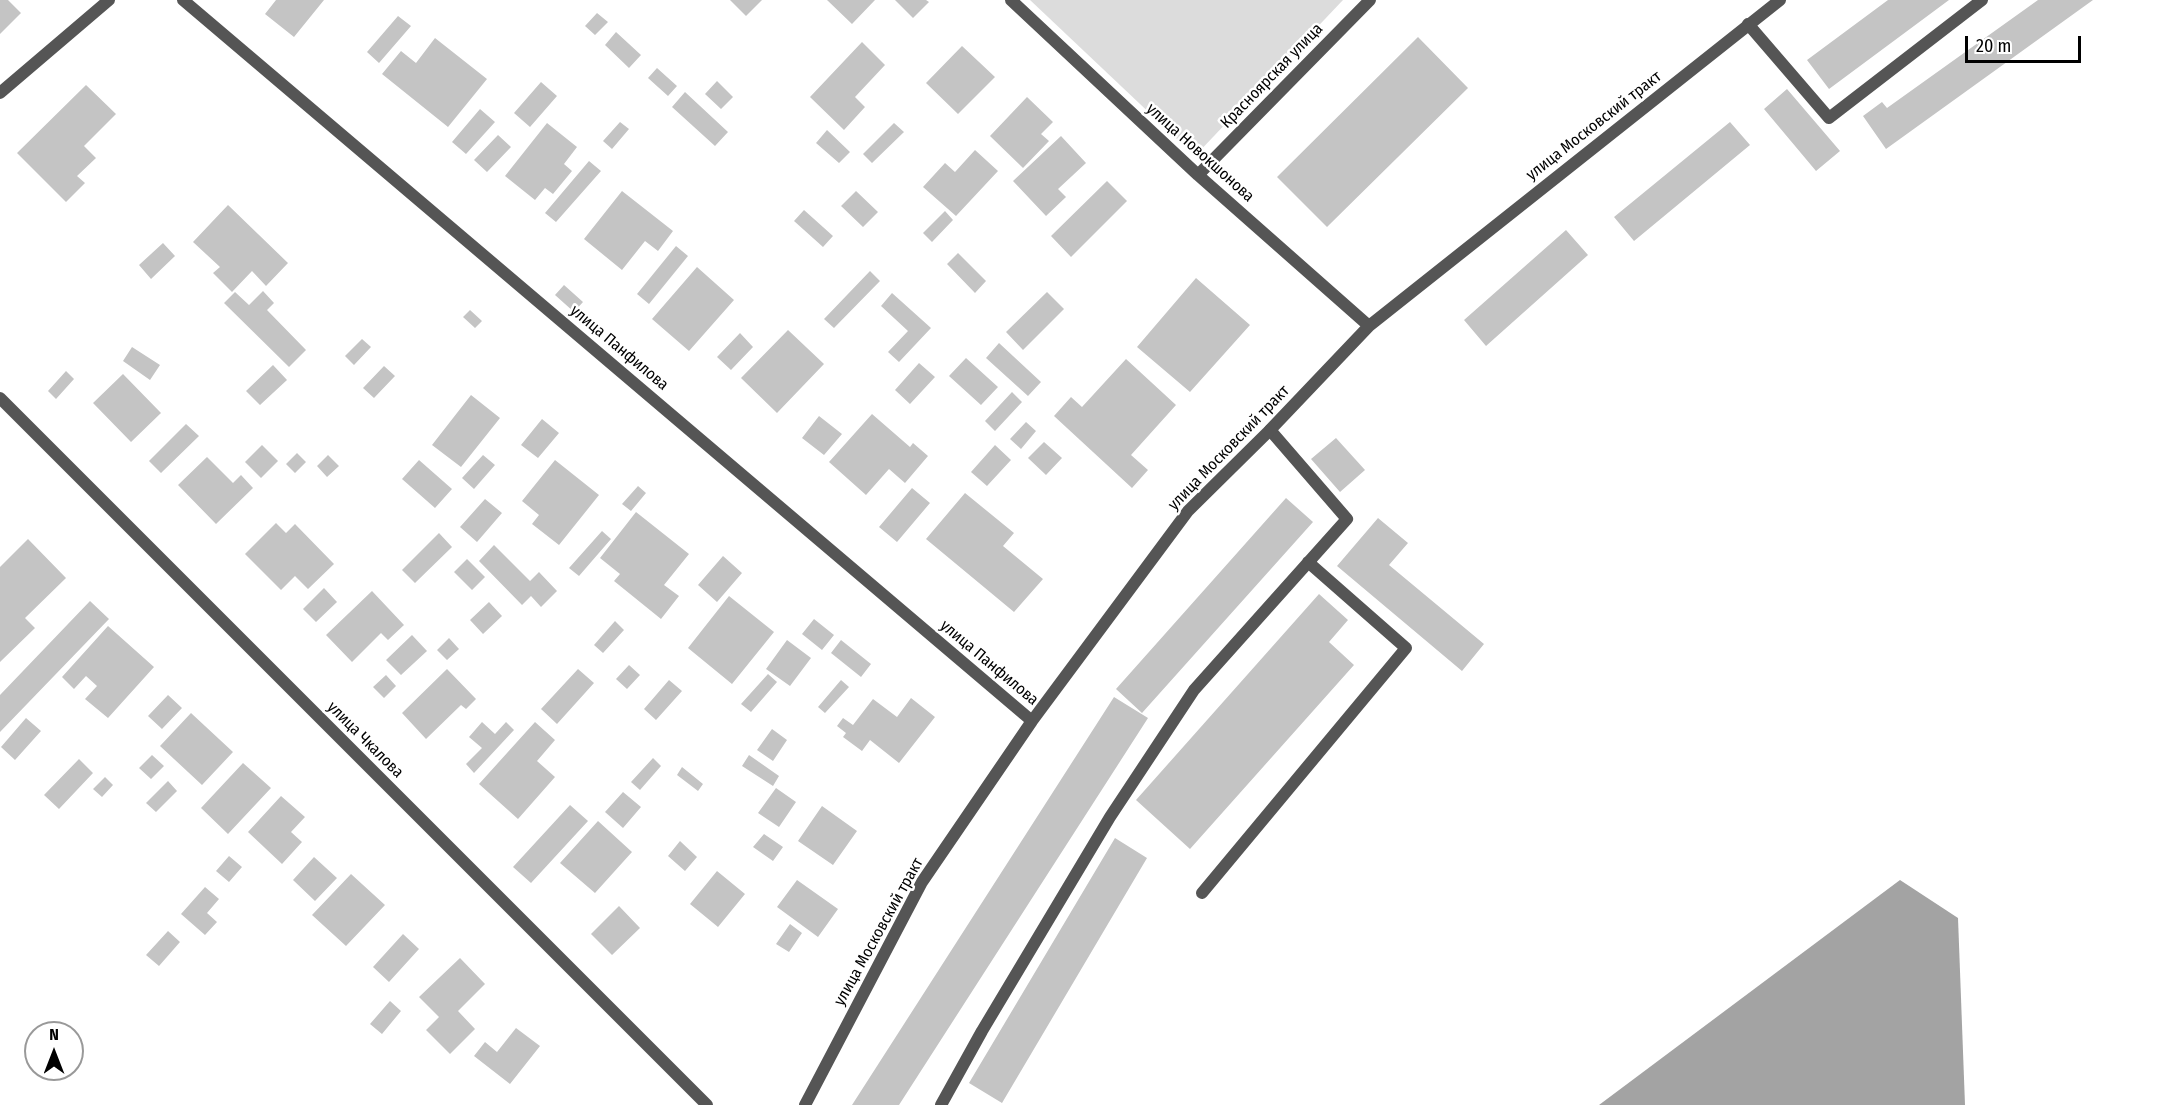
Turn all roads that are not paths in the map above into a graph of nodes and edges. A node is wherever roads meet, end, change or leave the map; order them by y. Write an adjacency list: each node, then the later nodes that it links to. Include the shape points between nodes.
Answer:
1 (109, 0): 8 (street)
2 (183, 0): 14 (street, улица Панфилова)
3 (1011, 0): 9 (street, улица Новокшонова)
4 (1370, 0): 9 (street, Красноярская улица)
5 (1780, 0): 7 (street, улица Московский тракт)
6 (1982, 0): 7 (street, via 1829,117)
7 (1748, 24): 10 (street, улица Московский тракт)
8 (0, 93)
9 (1198, 175): 10 (street, улица Новокшонова)
10 (1370, 326): 12 (street, улица Московский тракт)
11 (0, 398): 16 (street, улица Чкалова)
12 (1270, 430): 13 (street, via 1347,519); 14 (street, улица Московский тракт, via 1188,512)
13 (1308, 562): 15 (street, via 1406,648); 18 (street, via 1194,690 1110,818)
14 (1032, 721): 17 (street, улица Московский тракт, via 922,882)
15 (1202, 892)
16 (707, 1105)
17 (805, 1105)
18 (941, 1105)

